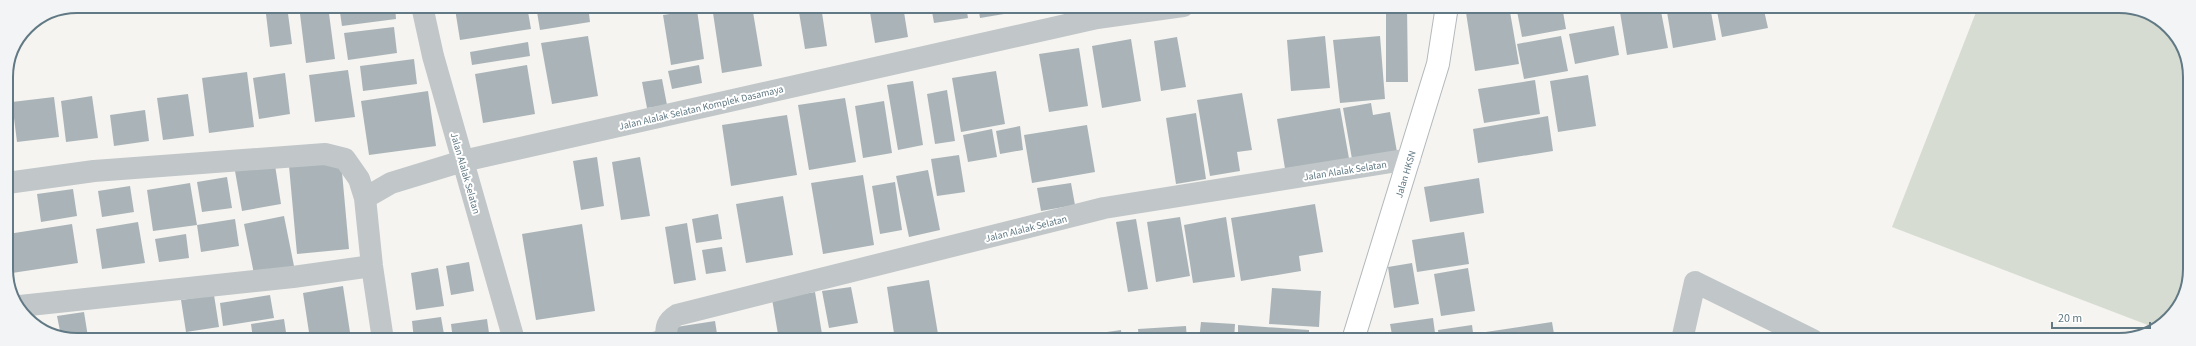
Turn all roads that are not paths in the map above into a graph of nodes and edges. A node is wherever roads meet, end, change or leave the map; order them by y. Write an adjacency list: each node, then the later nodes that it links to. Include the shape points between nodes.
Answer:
1 (424, 13): 5 (street, Jalan Alalak Selatan)
2 (1132, 13): 5 (street, Jalan Alalak Selatan Komplek Dasamaya, via 1097,18)
3 (1446, 13): 4 (main road, Jalan HKSN, via 1438,64)
4 (1410, 159): 12 (street, Jalan Alalak Selatan, via 1104,208 677,315 666,324); 13 (main road, Jalan HKSN)
5 (463, 161): 7 (street, Jalan Alalak Selatan Komplek Dasamaya, via 391,183); 11 (street, Jalan Alalak Selatan)
6 (13, 182): 7 (street, via 94,171 325,154 345,159 359,179)
7 (365, 198): 8 (street)
8 (372, 266): 9 (street, via 293,277); 10 (street)
9 (25, 306)
10 (382, 333)
11 (512, 333)
12 (666, 333)
13 (1355, 333)
14 (1684, 333): 15 (street, via 1695,282)
15 (1799, 333)

